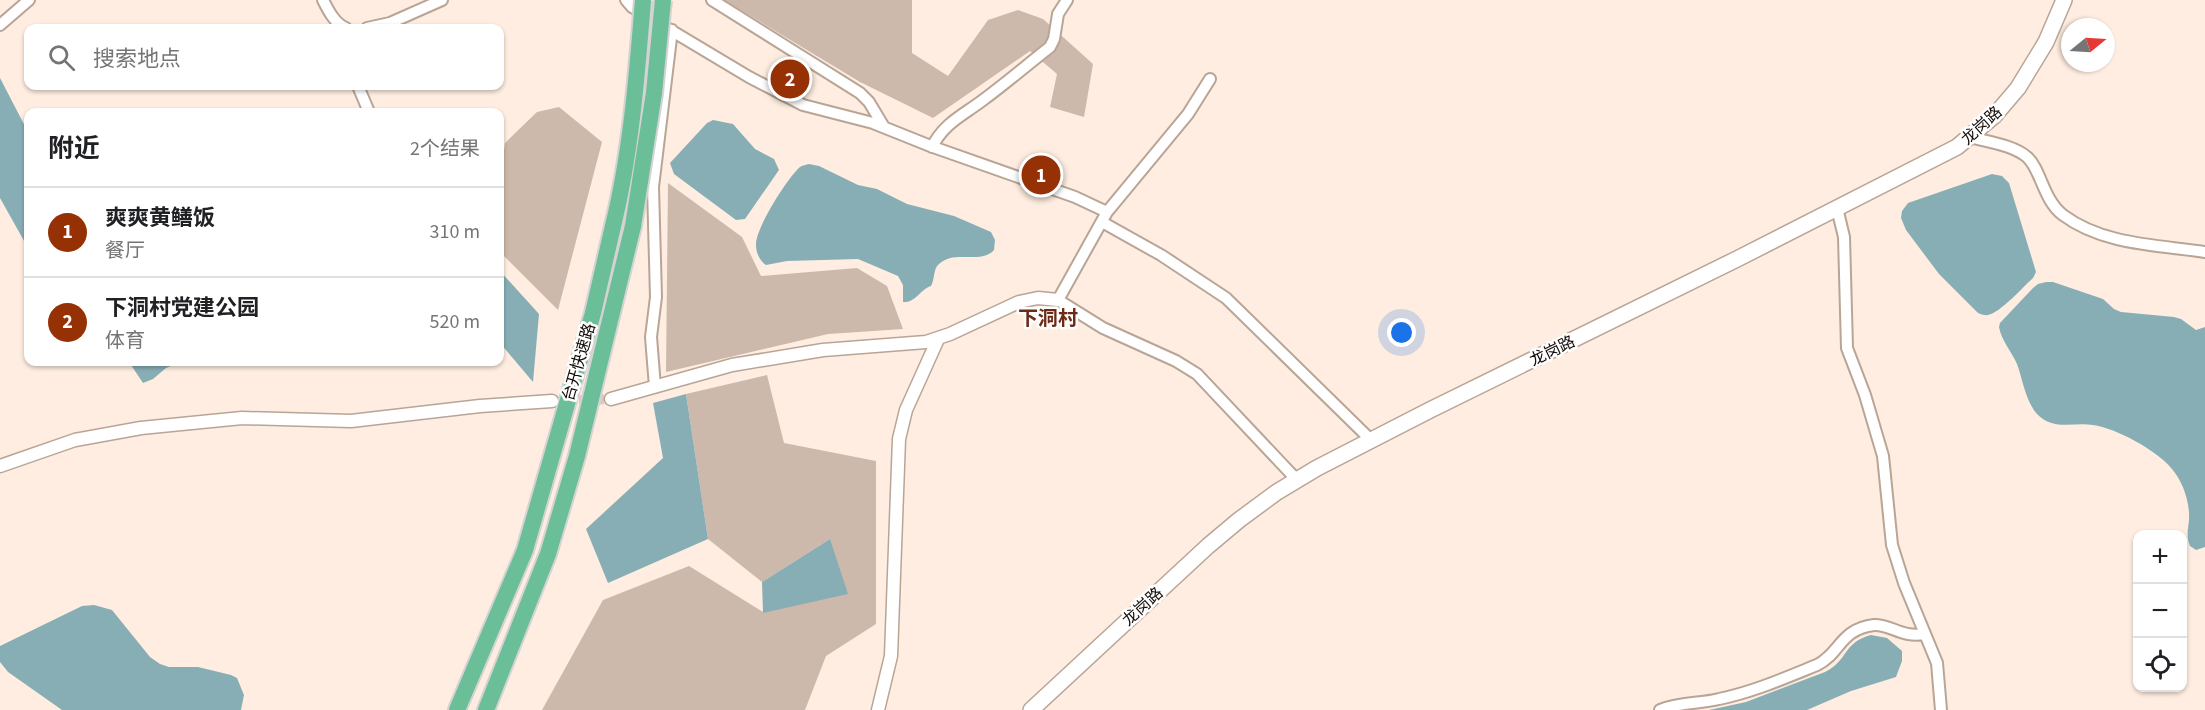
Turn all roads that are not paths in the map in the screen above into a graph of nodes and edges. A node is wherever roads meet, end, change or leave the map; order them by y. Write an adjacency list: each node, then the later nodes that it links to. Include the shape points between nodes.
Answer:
1 (29, 0): 12 (street)
2 (323, 0): 10 (street)
3 (442, 0): 11 (street)
4 (626, 0): 13 (street)
5 (643, 0): 32 (highway, 台开快速路, bridge, via 620,196 593,313 525,550)
6 (663, 0): 33 (highway, 台开快速路, bridge, via 654,93 633,226 577,456 548,554)
7 (712, 0): 17 (street, via 860,93)
8 (1067, 0): 19 (street, via 1058,14 1050,47 982,102 945,126)
9 (2064, 0): 18 (main road, 龙岗路, via 2029,73 2007,102)
10 (340, 24)
11 (385, 24)
12 (0, 25)
13 (672, 30): 17 (street, via 796,103); 25 (street, via 653,188 656,297 651,337)
14 (1210, 80): 21 (street, via 1188,114)
15 (360, 90): 16 (street)
16 (367, 108)
17 (884, 127): 19 (street)
18 (1970, 137): 20 (main road, 龙岗路); 22 (street, via 2026,157 2056,208 2085,230)
19 (932, 147): 21 (street, via 1075,197)
20 (1838, 208): 28 (main road, 龙岗路); 31 (street, via 1844,237 1847,348 1883,456 1892,545)
21 (1104, 217): 23 (street); 28 (street, via 1226,298)
22 (2205, 252)
23 (1058, 300): 24 (street, via 1038,298 1019,302); 30 (street, via 1102,328 1197,374)
24 (938, 339): 25 (street, via 912,345 823,350 732,365); 34 (street, via 906,410 899,439 891,656)
25 (655, 387): 26 (street)
26 (611, 399)
27 (552, 401): 29 (street, via 351,421 242,418 141,428 75,440)
28 (1371, 440): 30 (main road, 龙岗路)
29 (0, 465)
30 (1297, 480): 35 (main road, 龙岗路, via 1259,504 1208,546)
31 (1924, 634): 36 (street, via 1913,636 1876,625 1860,629 1845,637 1817,665 1749,692); 37 (street, via 1939,670)
32 (457, 710)
33 (486, 710)
34 (878, 710)
35 (1031, 710)
36 (1660, 710)
37 (1941, 710)

